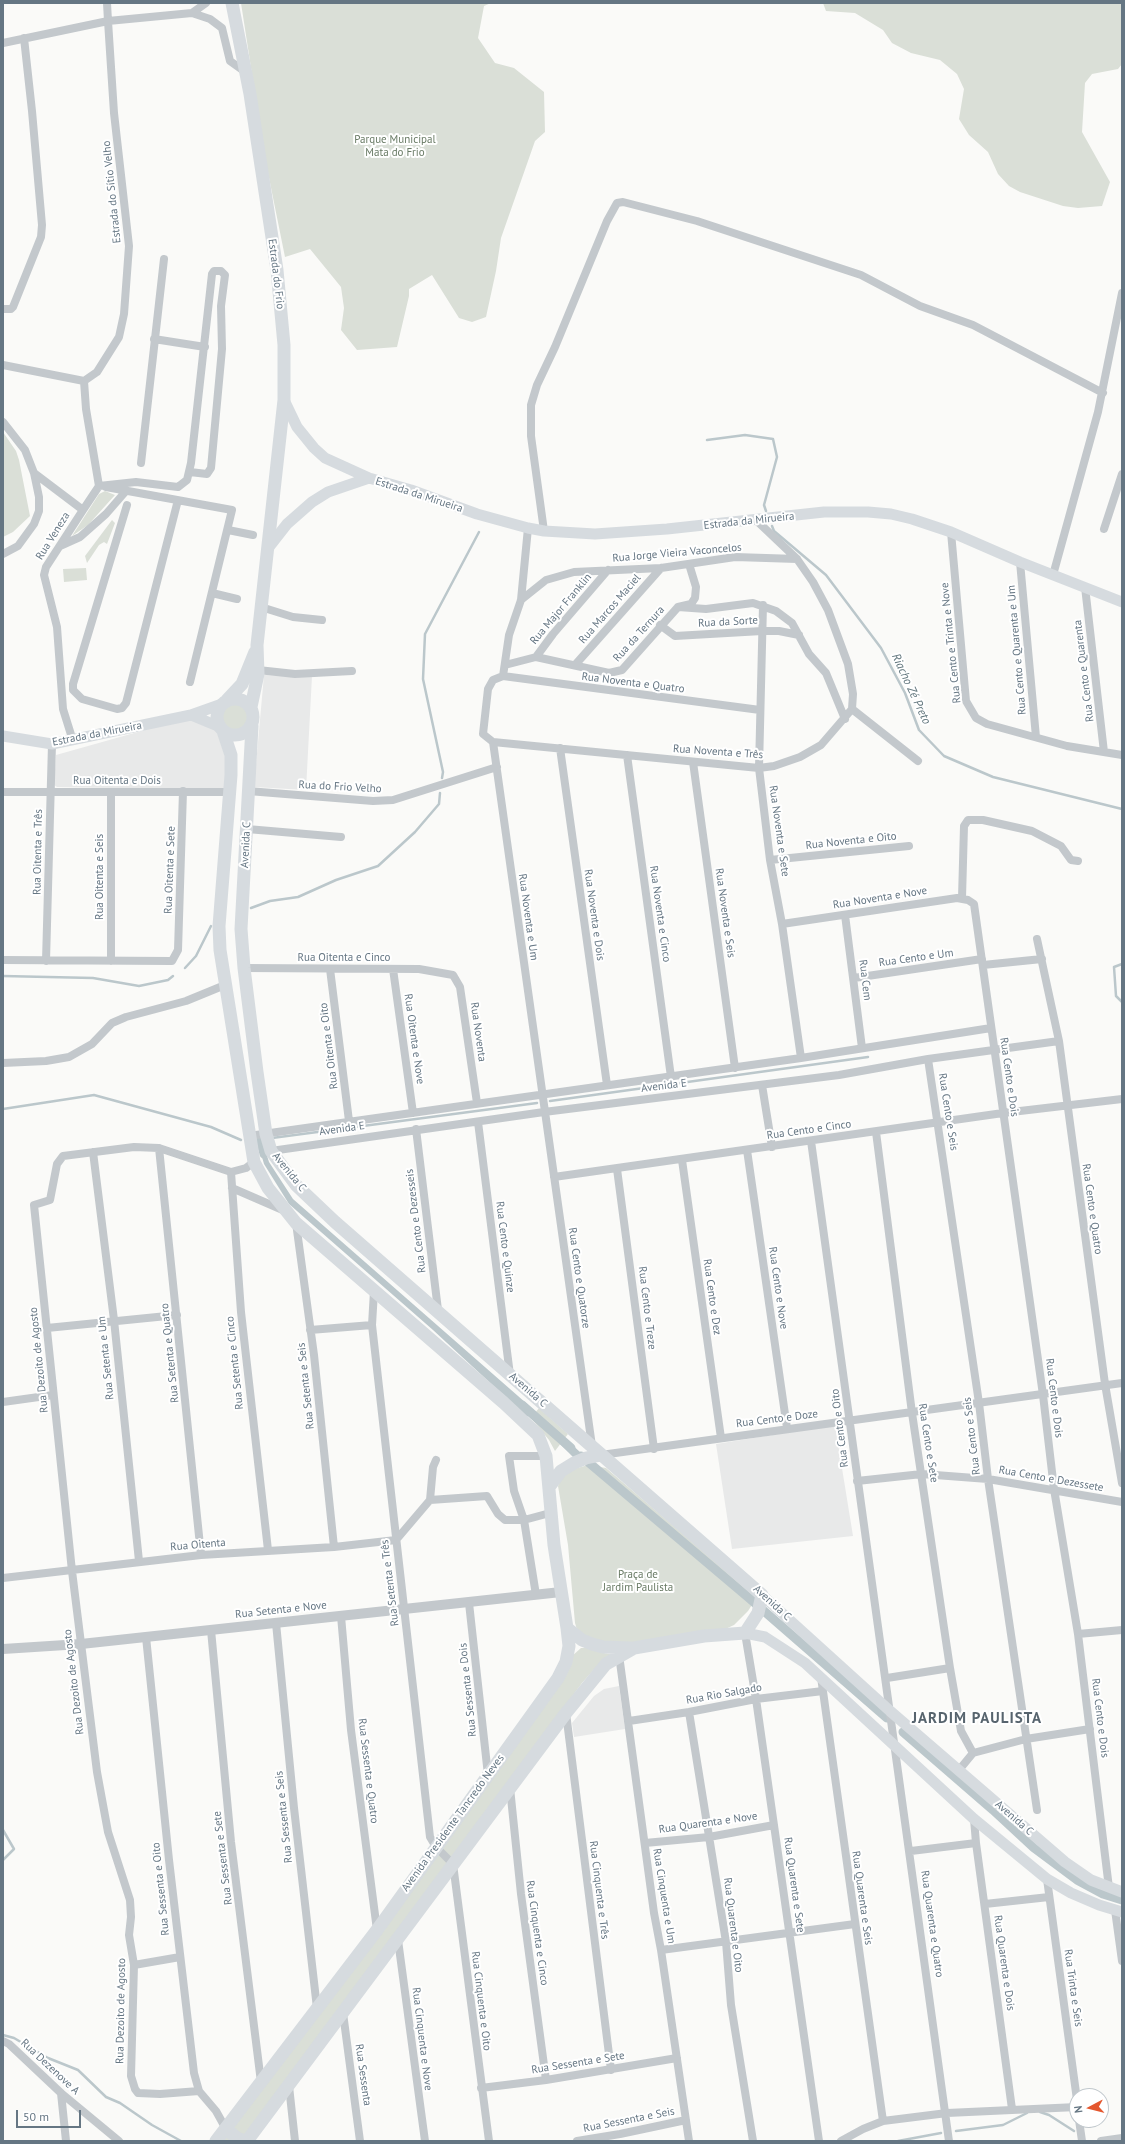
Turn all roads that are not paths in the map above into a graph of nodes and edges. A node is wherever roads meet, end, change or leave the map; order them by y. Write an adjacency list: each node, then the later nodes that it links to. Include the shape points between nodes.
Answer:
1 (107, 3): 5 (street, Estrada do Sítio Velho)
2 (206, 3): 4 (street)
3 (232, 3): 8 (main road, Estrada do Frio)
4 (192, 13): 5 (street); 8 (street, via 210,19 222,28 230,60)
5 (108, 21): 6 (street); 15 (street, Estrada do Sítio Velho, via 114,113 129,246 128,271 119,337 97,372)
6 (24, 38): 7 (street); 11 (street, via 41,231 13,307)
7 (3, 43)
8 (244, 71): 17 (main road, Estrada do Frio, via 277,270 284,345)
9 (164, 259): 12 (street)
10 (1122, 293): 16 (street)
11 (3, 309)
12 (154, 339): 13 (street); 19 (street)
13 (205, 347): 21 (street); 21 (street, via 212,274 214,271 221,271 225,275 221,306 222,349 211,468 207,474)
14 (3, 365): 15 (street)
15 (84, 381): 24 (street)
16 (1103, 393): 33 (street, via 973,326 920,306 861,276 697,220 627,202 617,203 537,385 531,405 531,436); 44 (street)
17 (284, 400): 23 (main road, Estrada da Mirueira, via 297,428 314,448 325,458); 37 (main road, Estrada do Frio)
18 (3, 422): 20 (street, Rua Veneza, via 25,450)
19 (141, 463)
20 (34, 472): 28 (street, Rua Veneza); 38 (street, via 39,511 34,524 18,546)
21 (190, 472): 24 (street, via 187,480 178,487 136,482)
22 (1122, 474): 31 (street)
23 (369, 478): 30 (main road, Estrada da Mirueira, via 483,516); 37 (main road, Estrada da Mirueira, via 328,492 312,502 287,524)
24 (99, 486): 25 (street); 28 (street)
25 (126, 491): 26 (street); 36 (street, via 106,514 80,537)
26 (178, 500): 27 (street, via 126,703 118,710 82,699 74,690 73,684); 32 (street, via 232,510)
27 (126, 505)
28 (83, 510): 36 (street, Rua Veneza)
29 (757, 521): 33 (main road, Estrada da Mirueira, via 595,534); 34 (main road, Estrada da Mirueira, via 824,512 868,512 912,519); 39 (street)
30 (528, 528): 33 (main road, Estrada da Mirueira); 48 (street)
31 (1104, 529)
32 (228, 530): 35 (street); 46 (street)
33 (544, 531)
34 (951, 532): 40 (main road, Estrada da Mirueira); 74 (street, Rua Cento e Trinta e Nove, via 966,702 976,718 987,724)
35 (253, 535)
36 (60, 546): 75 (street, Rua Veneza, via 46,567 44,575 57,627 63,709)
37 (269, 547): 51 (main road)
38 (3, 554)
39 (796, 559): 41 (street, Rua Jorge Vieira Vaconcelos, via 735,557); 67 (street, via 820,593 837,632 852,680)
40 (1020, 562): 44 (main road, Estrada da Mirueira); 74 (street, Rua Cento e Quarenta e Um)
41 (689, 564): 42 (street, Rua Jorge Vieira Vaconcelos); 52 (street, Rua da Ternura, via 696,587 695,598 691,604)
42 (661, 568): 43 (street, Rua Jorge Vieira Vaconcelos); 60 (street, Rua Marcos Maciel)
43 (608, 570): 48 (street, Rua Jorge Vieira Vaconcelos, via 555,576); 58 (street, Rua Major Franklin, via 552,634)
44 (1053, 575): 45 (main road, Estrada da Mirueira)
45 (1085, 587): 49 (main road, Estrada da Mirueira); 79 (street, Rua Cento e Quarenta)
46 (212, 593): 47 (street); 64 (street)
47 (237, 599)
48 (521, 600): 59 (street, via 509,635)
49 (1122, 602)
50 (763, 605): 52 (street, via 753,603 706,609); 55 (street, Rua Noventa e Sete); 56 (street, via 785,617)
51 (261, 607): 53 (street, via 293,618); 57 (main road)
52 (678, 607): 54 (street, Rua da Ternura)
53 (322, 620)
54 (660, 625): 55 (street, Rua da Sorte, via 675,636); 60 (street, Rua da Ternura, via 627,666 618,672 599,671)
55 (762, 631): 56 (street, Rua da Sorte); 68 (street, Rua Noventa e Sete)
56 (799, 635): 70 (street, via 809,654 826,673)
57 (257, 645): 61 (main road); 65 (main road, via 252,664 242,684)
58 (536, 657): 59 (street, Rua Major Franklin); 60 (street, Rua da Ternura)
59 (505, 665): 63 (street)
60 (575, 665)
61 (258, 670): 62 (street, via 295,674); 66 (main road)
62 (352, 671)
63 (503, 676): 68 (street, Rua Noventa e Quatro); 76 (street, via 497,677 491,684 484,717 483,734)
64 (190, 682)
65 (224, 702): 66 (main road, Estrada da Mirueira, via 238,699); 69 (main road, Estrada da Mirueira); 72 (main road, via 217,716)
66 (251, 707): 71 (main road, via 254,718)
67 (852, 709): 70 (street, Rua Noventa e Três); 83 (street)
68 (760, 710): 85 (street, Rua Noventa e Sete)
69 (191, 715): 72 (main road); 75 (main road, Estrada da Mirueira, via 114,735)
70 (845, 719): 85 (street, Rua Noventa e Três, via 831,736 812,752 774,766)
71 (252, 726): 72 (main road, via 236,735); 87 (main road, Avenida C)
72 (222, 729): 91 (main road, Avenida C, via 230,748)
73 (3, 736): 77 (main road, Estrada da Mirueira)
74 (1036, 737): 79 (street, Rua Cento e Trinta e Nove)
75 (73, 741): 77 (main road, Estrada da Mirueira)
76 (493, 742): 78 (street, Rua Noventa e Três); 84 (street, Rua Noventa e Um)
77 (52, 744): 89 (street, Rua Oitenta e Três)
78 (560, 748): 80 (street, Rua Noventa e Três); 123 (street, Rua Noventa e Dois)
79 (1104, 752): 81 (street, Rua Cento e Trinta e Nove)
80 (626, 755): 82 (street, Rua Noventa e Três); 122 (street, Rua Noventa e Cinco)
81 (1122, 755)
82 (693, 762): 85 (street, Rua Noventa e Três); 121 (street, Rua Noventa e Seis)
83 (918, 762)
84 (497, 767): 87 (street, Rua do Frio Velho, via 393,800 373,801); 125 (street, Rua Noventa e Um)
85 (759, 768): 95 (street, Rua Noventa e Sete)
86 (183, 791): 90 (street, Rua Oitenta e Dois); 91 (street, Rua Oitenta e Dois); 104 (street, Rua Oitenta e Sete, via 178,950 172,961)
87 (248, 791): 92 (main road, Avenida C)
88 (3, 792): 89 (street, Rua Oitenta e Dois)
89 (50, 792): 90 (street, Rua Oitenta e Dois); 103 (street, Rua Oitenta e Três)
90 (111, 792): 104 (street, Rua Oitenta e Seis)
91 (231, 792): 111 (main road, Avenida C, via 219,926)
92 (247, 829): 93 (street); 106 (main road, Avenida C, via 241,929)
93 (341, 837)
94 (909, 846): 95 (street, Rua Noventa e Oito)
95 (770, 860): 99 (street, Rua Noventa e Sete)
96 (1078, 861): 97 (street, via 1071,860 1061,846 1032,831 983,820 968,820 964,826)
97 (962, 898): 98 (street, Rua Noventa e Nove); 105 (street, Rua Cento e Dois, via 971,901 975,911)
98 (845, 915): 99 (street, Rua Noventa e Nove); 110 (street, Rua Cem)
99 (782, 924): 118 (street, Rua Noventa e Sete)
100 (1037, 939): 101 (street, Rua Cento e Quatro)
101 (1042, 959): 105 (street, Rua Cento e Um); 115 (street, Rua Cento e Quatro)
102 (3, 960): 103 (street)
103 (46, 961): 104 (street)
104 (112, 961)
105 (982, 962): 110 (street, Rua Cento e Um); 114 (street, Rua Cento e Dois)
106 (244, 968): 107 (street, Rua Oitenta e Cinco); 112 (main road, Avenida C)
107 (330, 968): 108 (street, Rua Oitenta e Cinco); 132 (street, Rua Oitenta e Oito)
108 (393, 969): 109 (street, Rua Oitenta e Cinco); 130 (street, Rua Oitenta e Nove)
109 (444, 972): 127 (street, Rua Noventa, via 453,975 460,987)
110 (854, 978): 116 (street, Rua Cem)
111 (225, 985): 113 (main road, Avenida C); 120 (street, via 186,1001 112,1022 92,1044 69,1057 52,1061)
112 (248, 1005): 113 (main road); 137 (main road, Avenida C)
113 (230, 1008): 138 (main road, Avenida C)
114 (991, 1028): 116 (street, Avenida E); 117 (street, Rua Cento e Dois)
115 (1059, 1041): 117 (street, Avenida E); 128 (street, Rua Cento e Quatro)
116 (862, 1048): 118 (street, Avenida E)
117 (995, 1050): 119 (street, Avenida E); 131 (street, Rua Cento e Dois)
118 (801, 1058): 121 (street, Avenida E)
119 (928, 1059): 124 (street, Avenida E, via 839,1075); 134 (street, Rua Cento e Seis)
120 (3, 1063)
121 (735, 1068): 122 (street, Avenida E)
122 (671, 1076): 123 (street, Avenida E)
123 (607, 1085): 125 (street, Avenida E)
124 (762, 1085): 129 (street, Avenida E); 140 (street)
125 (542, 1095): 127 (street, Avenida E); 129 (street, Rua Noventa e Um)
126 (1122, 1099): 128 (street, Rua Cento e Cinco)
127 (477, 1103): 130 (street, Avenida E)
128 (1067, 1106): 131 (street, Rua Cento e Cinco); 162 (street, Rua Cento e Quatro)
129 (544, 1112): 133 (street, Avenida E); 149 (street, Rua Cento e Quatorze)
130 (413, 1113): 132 (street, Avenida E)
131 (1003, 1113): 134 (street, Rua Cento e Cinco); 164 (street, Rua Cento e Dois)
132 (349, 1121): 137 (street, Avenida E)
133 (478, 1122): 135 (street, Avenida E); 160 (street, Rua Cento e Quinze)
134 (939, 1123): 136 (street, Rua Cento e Cinco); 166 (street, Rua Cento e Seis)
135 (416, 1130): 143 (street, Avenida E); 154 (street, Rua Cento e Dezesseis)
136 (876, 1132): 139 (street, Rua Cento e Cinco); 167 (street, Rua Cento e Sete)
137 (266, 1134): 138 (street, Avenida E); 143 (main road, Avenida C)
138 (250, 1136): 146 (main road, Avenida C)
139 (811, 1142): 140 (street, Rua Cento e Cinco); 168 (street, Rua Cento e Oito)
140 (772, 1147): 142 (street, Rua Cento e Cinco)
141 (159, 1148): 144 (street, via 134,1147); 148 (street); 155 (street, Rua Setenta e Quatro)
142 (747, 1150): 145 (street, Rua Cento e Cinco); 169 (street, Rua Cento e Nove)
143 (271, 1151): 154 (main road, Avenida C, via 296,1185 335,1222)
144 (93, 1152): 156 (street, Rua Setenta e Um); 158 (street, Rua Dezoito de Agosto, via 60,1158 50,1200 35,1203)
145 (682, 1160): 147 (street, Rua Cento e Cinco); 170 (street, Rua Cento e Dez)
146 (254, 1162): 148 (street, via 246,1168); 151 (main road, Avenida C)
147 (617, 1169): 149 (street, Rua Cento e Cinco); 171 (street, Rua Cento e Treze)
148 (231, 1172): 150 (street, Rua Setenta e Cinco)
149 (554, 1177): 172 (street, Rua Cento e Quatorze)
150 (232, 1188): 151 (street); 187 (street, Rua Setenta e Cinco, via 241,1312)
151 (285, 1212): 152 (main road, Avenida C)
152 (296, 1223): 153 (main road, Avenida C); 159 (street, Rua Setenta e Seis)
153 (374, 1291): 157 (street, Rua Setenta e Três); 174 (main road, Avenida C, via 528,1424 538,1435)
154 (438, 1310): 160 (main road, Avenida C)
155 (177, 1315): 156 (street); 188 (street, Rua Setenta e Quatro)
156 (114, 1320): 158 (street); 189 (street, Rua Setenta e Um)
157 (372, 1325): 159 (street); 185 (street, Rua Setenta e Três)
158 (47, 1328): 163 (street, Rua Dezoito de Agosto)
159 (310, 1330): 186 (street, Rua Setenta e Seis)
160 (510, 1375): 172 (main road, Avenida C)
161 (1122, 1383): 162 (street, Rua Cento e Doze)
162 (1105, 1384): 164 (street, Rua Cento e Doze); 178 (street, Rua Cento e Quatro)
163 (54, 1395): 165 (street); 190 (street, Rua Dezoito de Agosto)
164 (1043, 1395): 166 (street, Rua Cento e Doze); 180 (street, Rua Cento e Dois)
165 (3, 1402)
166 (979, 1403): 167 (street, Rua Cento e Doze); 176 (street, Rua Cento e Seis)
167 (912, 1412): 168 (street, Rua Cento e Doze); 175 (street, Rua Cento e Sete)
168 (851, 1422): 169 (street, Rua Cento e Doze); 177 (street, Rua Cento e Oito)
169 (787, 1428): 170 (street, Rua Cento e Doze)
170 (721, 1438): 171 (street, Rua Cento e Doze)
171 (654, 1449): 172 (street, Rua Cento e Doze)
172 (593, 1453): 179 (main road, via 561,1471); 195 (main road, Avenida C)
173 (436, 1460): 181 (street)
174 (546, 1460): 179 (main road, Avenida Presidente Tancredo Neves); 184 (street, via 509,1456 514,1491)
175 (922, 1474): 176 (street, Rua Cento e Dezessete); 177 (street, Rua Cento e Dezessete); 209 (street, Rua Cento e Sete)
176 (988, 1479): 180 (street, Rua Cento e Dezessete); 219 (street, Rua Cento e Seis)
177 (857, 1481): 211 (street, Rua Cento e Oito)
178 (1122, 1483)
179 (549, 1487): 183 (main road, Avenida Presidente Tancredo Neves)
180 (1054, 1490): 182 (street, Rua Cento e Dezessete); 203 (street, Rua Cento e Dois)
181 (430, 1500): 184 (street, via 487,1496 501,1518); 185 (street)
182 (1122, 1502)
183 (550, 1513): 184 (street); 192 (main road, Avenida Presidente Tancredo Neves)
184 (524, 1520): 193 (street)
185 (396, 1540): 186 (street, Rua Oitenta); 196 (street, Rua Setenta e Três)
186 (334, 1547): 187 (street, Rua Oitenta)
187 (268, 1550): 188 (street, Rua Oitenta)
188 (201, 1555): 189 (street, Rua Oitenta)
189 (139, 1561): 190 (street, Rua Oitenta)
190 (72, 1571): 191 (street, Rua Oitenta); 205 (street, Rua Dezoito de Agosto)
191 (3, 1578)
192 (561, 1592): 193 (street, Rua Setenta e Nove); 199 (main road, Avenida Presidente Tancredo Neves)
193 (536, 1595): 194 (street, Rua Setenta e Nove)
194 (469, 1603): 196 (street, Rua Setenta e Nove); 223 (street, Rua Sessenta e Dois)
195 (760, 1604): 202 (main road); 214 (main road, Avenida C)
196 (405, 1609): 197 (street, Rua Setenta e Nove); 231 (street, Rua Setenta e Três, via 430,1837)
197 (341, 1616): 198 (street, Rua Setenta e Nove); 241 (street, Rua Sessenta e Quatro, via 351,1730)
198 (276, 1623): 200 (street, Rua Setenta e Nove); 249 (street, Rua Sessenta e Seis)
199 (568, 1628): 206 (main road, via 582,1640 603,1647); 223 (main road, Avenida Presidente Tancredo Neves, via 569,1646 566,1662 558,1678)
200 (211, 1630): 204 (street, Rua Setenta e Nove); 255 (street, Rua Sessenta e Sete, via 231,1842)
201 (1122, 1630): 203 (street)
202 (745, 1633): 206 (main road, via 704,1636); 210 (main road, via 765,1637 789,1650); 213 (street, Rua Quarenta e Sete)
203 (1078, 1634): 218 (street, Rua Cento e Dois)
204 (146, 1637): 205 (street, Rua Setenta e Nove); 246 (street, Rua Sessenta e Oito)
205 (81, 1644): 207 (street, Rua Setenta e Nove); 248 (street, Rua Dezoito de Agosto, via 102,1808 130,1900 129,1935)
206 (634, 1648): 208 (main road)
207 (3, 1649)
208 (619, 1655): 216 (main road, via 606,1664); 217 (street, Rua Cinquenta e Um)
209 (950, 1668): 211 (street); 221 (street, Rua Cento e Sete, via 961,1731)
210 (821, 1677): 212 (street, Rua Quarenta e Seis); 220 (main road)
211 (887, 1678): 214 (street, Rua Cento e Oito)
212 (823, 1691): 213 (street, Rua Rio Salgado); 240 (street, Rua Quarenta e Seis)
213 (756, 1699): 215 (street, Rua Rio Salgado); 227 (street, Rua Quarenta e Sete)
214 (890, 1711): 220 (street, Rua Quarenta e Quatro); 222 (main road, Avenida C)
215 (689, 1712): 217 (street, Rua Rio Salgado); 228 (street, Rua Quarenta e Oito)
216 (566, 1713): 224 (main road); 253 (street, Rua Cinquenta e Três)
217 (628, 1721): 229 (street, Rua Cinquenta e Um)
218 (1090, 1729): 219 (street); 235 (street, Rua Cento e Dois)
219 (1026, 1739): 221 (street); 225 (street, Rua Cento e Seis)
220 (895, 1744): 226 (main road); 232 (street, Rua Quarenta e Quatro)
221 (973, 1753): 222 (street)
222 (959, 1770): 235 (main road, Avenida C, via 1065,1862)
223 (488, 1776): 231 (main road, Avenida Presidente Tancredo Neves)
224 (510, 1788): 233 (main road); 254 (street, Rua Cinquenta e Cinco, via 521,1894)
225 (1037, 1810)
226 (974, 1819): 230 (street, Rua Quarenta e Dois); 234 (main road)
227 (774, 1825): 228 (street, Rua Quarenta e Nove); 242 (street, Rua Quarenta e Sete)
228 (710, 1837): 229 (street, Rua Quarenta e Nove); 244 (street, Rua Quarenta e Oito)
229 (644, 1843): 245 (street, Rua Cinquenta e Um)
230 (976, 1843): 232 (street); 238 (street, Rua Quarenta e Dois)
231 (436, 1847): 233 (street, Rua Setenta e Três); 241 (main road, Avenida Presidente Tancredo Neves)
232 (911, 1851): 263 (street, Rua Quarenta e Quatro)
233 (453, 1864): 243 (main road); 257 (street, Rua Cinquenta e Oito)
234 (1047, 1880): 237 (street, Rua Trinta e Seis); 239 (main road, via 1071,1894)
235 (1109, 1888): 236 (main road, Avenida C)
236 (1122, 1892)
237 (1049, 1896): 238 (street); 258 (street, Rua Trinta e Seis)
238 (985, 1904): 262 (street, Rua Quarenta e Dois)
239 (1118, 1911): 247 (street)
240 (855, 1924): 242 (street); 265 (street, Rua Quarenta e Seis)
241 (377, 1930): 249 (main road, Avenida Presidente Tancredo Neves)
242 (789, 1934): 244 (street); 281 (street, Rua Quarenta e Sete)
243 (398, 1940): 250 (main road); 276 (street, Rua Cinquenta e Nove)
244 (726, 1942): 245 (street); 280 (street, Rua Quarenta e Oito, via 731,2005)
245 (661, 1950): 252 (street, Rua Cinquenta e Um)
246 (180, 1957): 248 (street); 259 (street, Rua Sessenta e Oito, via 191,2053)
247 (1122, 1961)
248 (134, 1965): 259 (street, Rua Dezoito de Agosto, via 131,2076 135,2089 138,2093 145,2094)
249 (317, 2008): 255 (main road, Avenida Presidente Tancredo Neves)
250 (343, 2013): 256 (main road); 275 (street, Rua Sessenta)
251 (3, 2041): 260 (street, Rua Dezenove A)
252 (677, 2058): 253 (street, Rua Sessenta e Sete); 264 (street, Rua Cinquenta e Um)
253 (610, 2070): 254 (street, Rua Sessenta e Sete)
254 (546, 2080): 257 (street, Rua Sessenta e Sete)
255 (261, 2082): 267 (main road, Avenida Presidente Tancredo Neves)
256 (289, 2086): 273 (main road); 274 (street)
257 (481, 2088): 277 (street, Rua Cinquenta e Oito)
258 (1075, 2088)
259 (199, 2091): 267 (street, Rua Sessenta e Oito, via 216,2111)
260 (61, 2093): 270 (street); 271 (street, Rua Dezenove A)
261 (1069, 2107): 262 (street)
262 (1012, 2109): 263 (street)
263 (946, 2113): 265 (street); 283 (street, Rua Quarenta e Quatro)
264 (686, 2120): 268 (street, Rua Sessenta e Seis); 279 (street, Rua Cinquenta e Um)
265 (883, 2121): 282 (street)
266 (1080, 2128): 284 (street)
267 (226, 2129): 272 (main road, Avenida Presidente Tancredo Neves); 273 (main road, via 237,2138)
268 (621, 2138): 278 (street, Rua Sessenta e Seis)
269 (1122, 2138): 285 (street)
270 (66, 2141)
271 (119, 2141)
272 (216, 2141)
273 (246, 2141)
274 (295, 2141)
275 (360, 2141)
276 (425, 2141)
277 (489, 2141)
278 (577, 2141)
279 (689, 2141)
280 (753, 2141)
281 (819, 2141)
282 (841, 2141)
283 (950, 2141)
284 (1082, 2141)
285 (1101, 2141)

